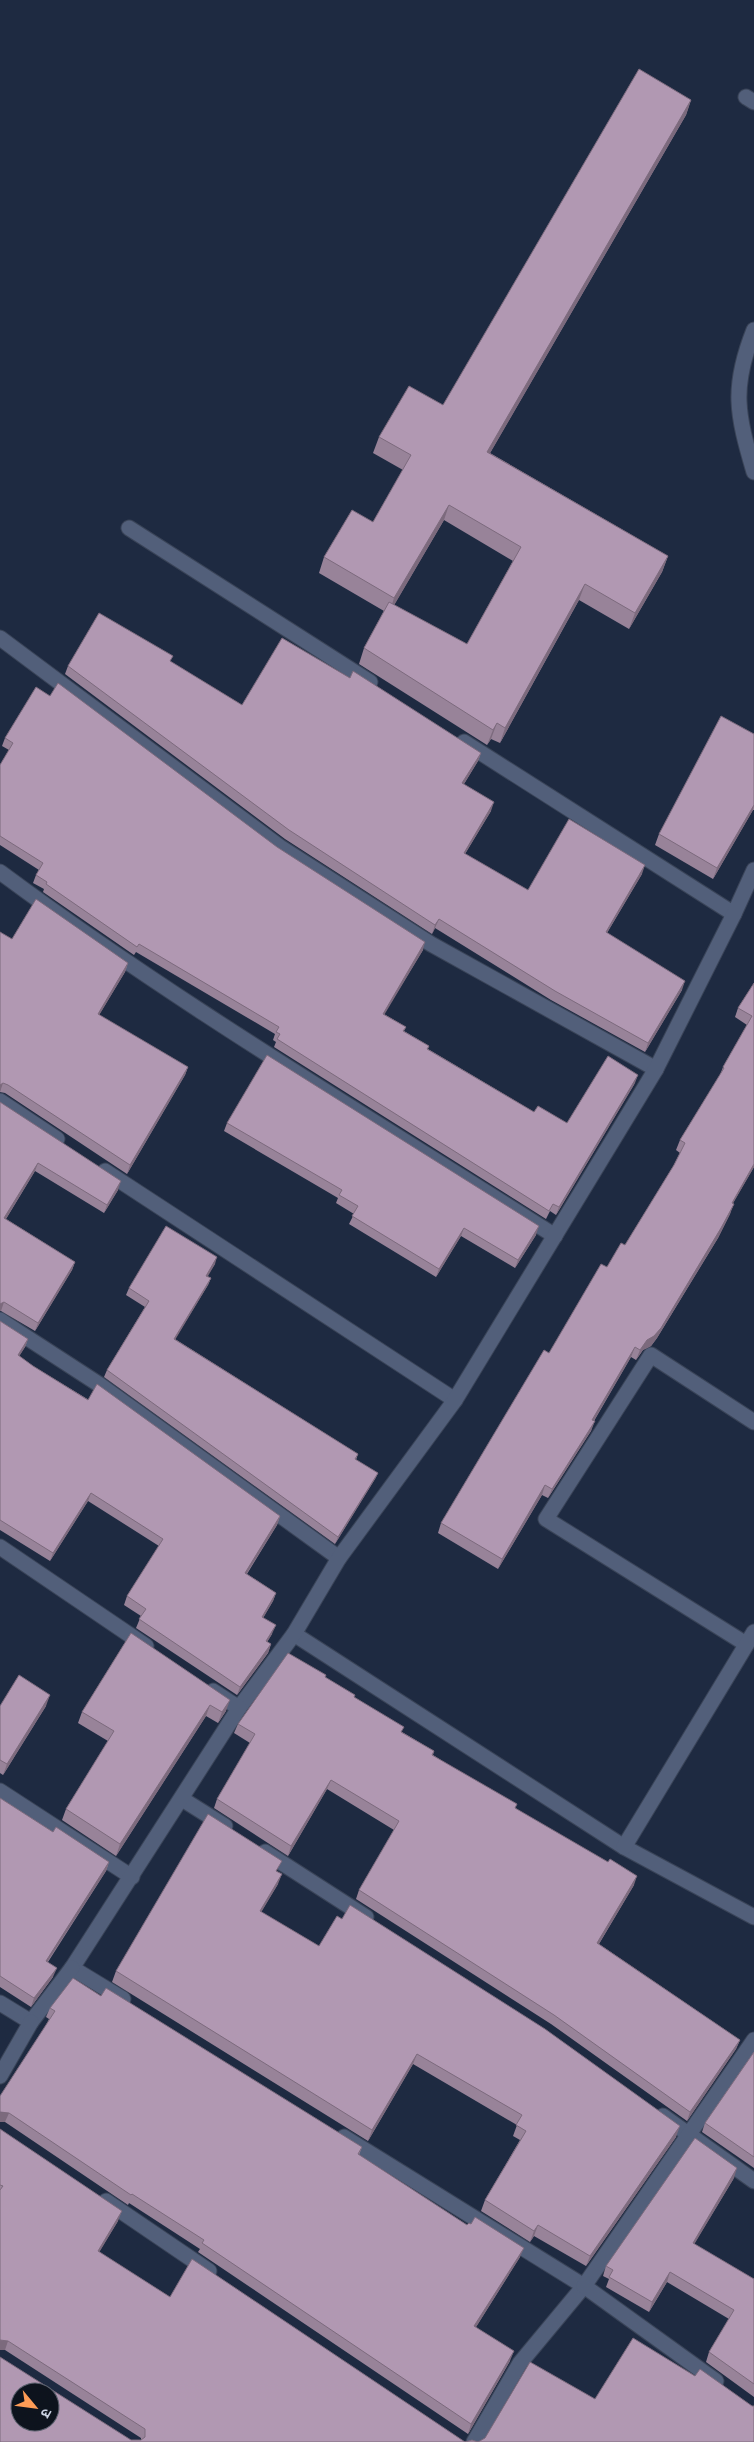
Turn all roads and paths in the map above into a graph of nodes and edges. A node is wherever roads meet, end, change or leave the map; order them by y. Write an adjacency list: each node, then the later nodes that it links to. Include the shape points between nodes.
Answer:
1 (754, 330): 2 (street, via 743,359 737,394 740,426)
2 (754, 472)
3 (129, 528): 5 (street)
4 (0, 638): 10 (street, via 280,848 431,944)
5 (381, 689)
6 (448, 732): 9 (street)
7 (754, 870): 9 (street)
8 (0, 872): 14 (street, via 263,1053)
9 (734, 914): 10 (street)
10 (656, 1069): 14 (street)
11 (0, 1101): 12 (street)
12 (66, 1145)
13 (90, 1162): 16 (street)
14 (555, 1236): 16 (street)
15 (0, 1320): 19 (street, via 100,1385)
16 (455, 1400): 19 (street)
17 (754, 1422): 21 (street, via 651,1354 546,1519)
18 (0, 1547): 22 (street)
19 (339, 1558): 20 (street)
20 (294, 1634): 24 (street); 29 (street)
21 (750, 1638): 29 (street)
22 (156, 1653)
23 (198, 1681): 24 (street)
24 (239, 1708): 26 (street)
25 (0, 1791): 30 (street)
26 (182, 1799): 27 (street); 30 (street)
27 (240, 1836)
28 (256, 1846): 32 (street)
29 (624, 1847): 31 (street)
30 (132, 1877): 33 (street)
31 (754, 1918)
32 (380, 1926)
33 (72, 1968): 35 (street); 36 (street)
34 (0, 2003): 36 (street)
35 (140, 2009)
36 (31, 2022): 38 (street)
37 (754, 2040): 41 (street)
38 (0, 2076)
39 (649, 2107): 41 (street)
40 (332, 2130): 45 (street)
41 (688, 2135): 42 (street); 45 (street)
42 (754, 2181)
43 (91, 2192): 44 (street)
44 (223, 2281)
45 (584, 2286): 46 (street); 47 (street, via 520,2363)
46 (730, 2390)
47 (474, 2442)

